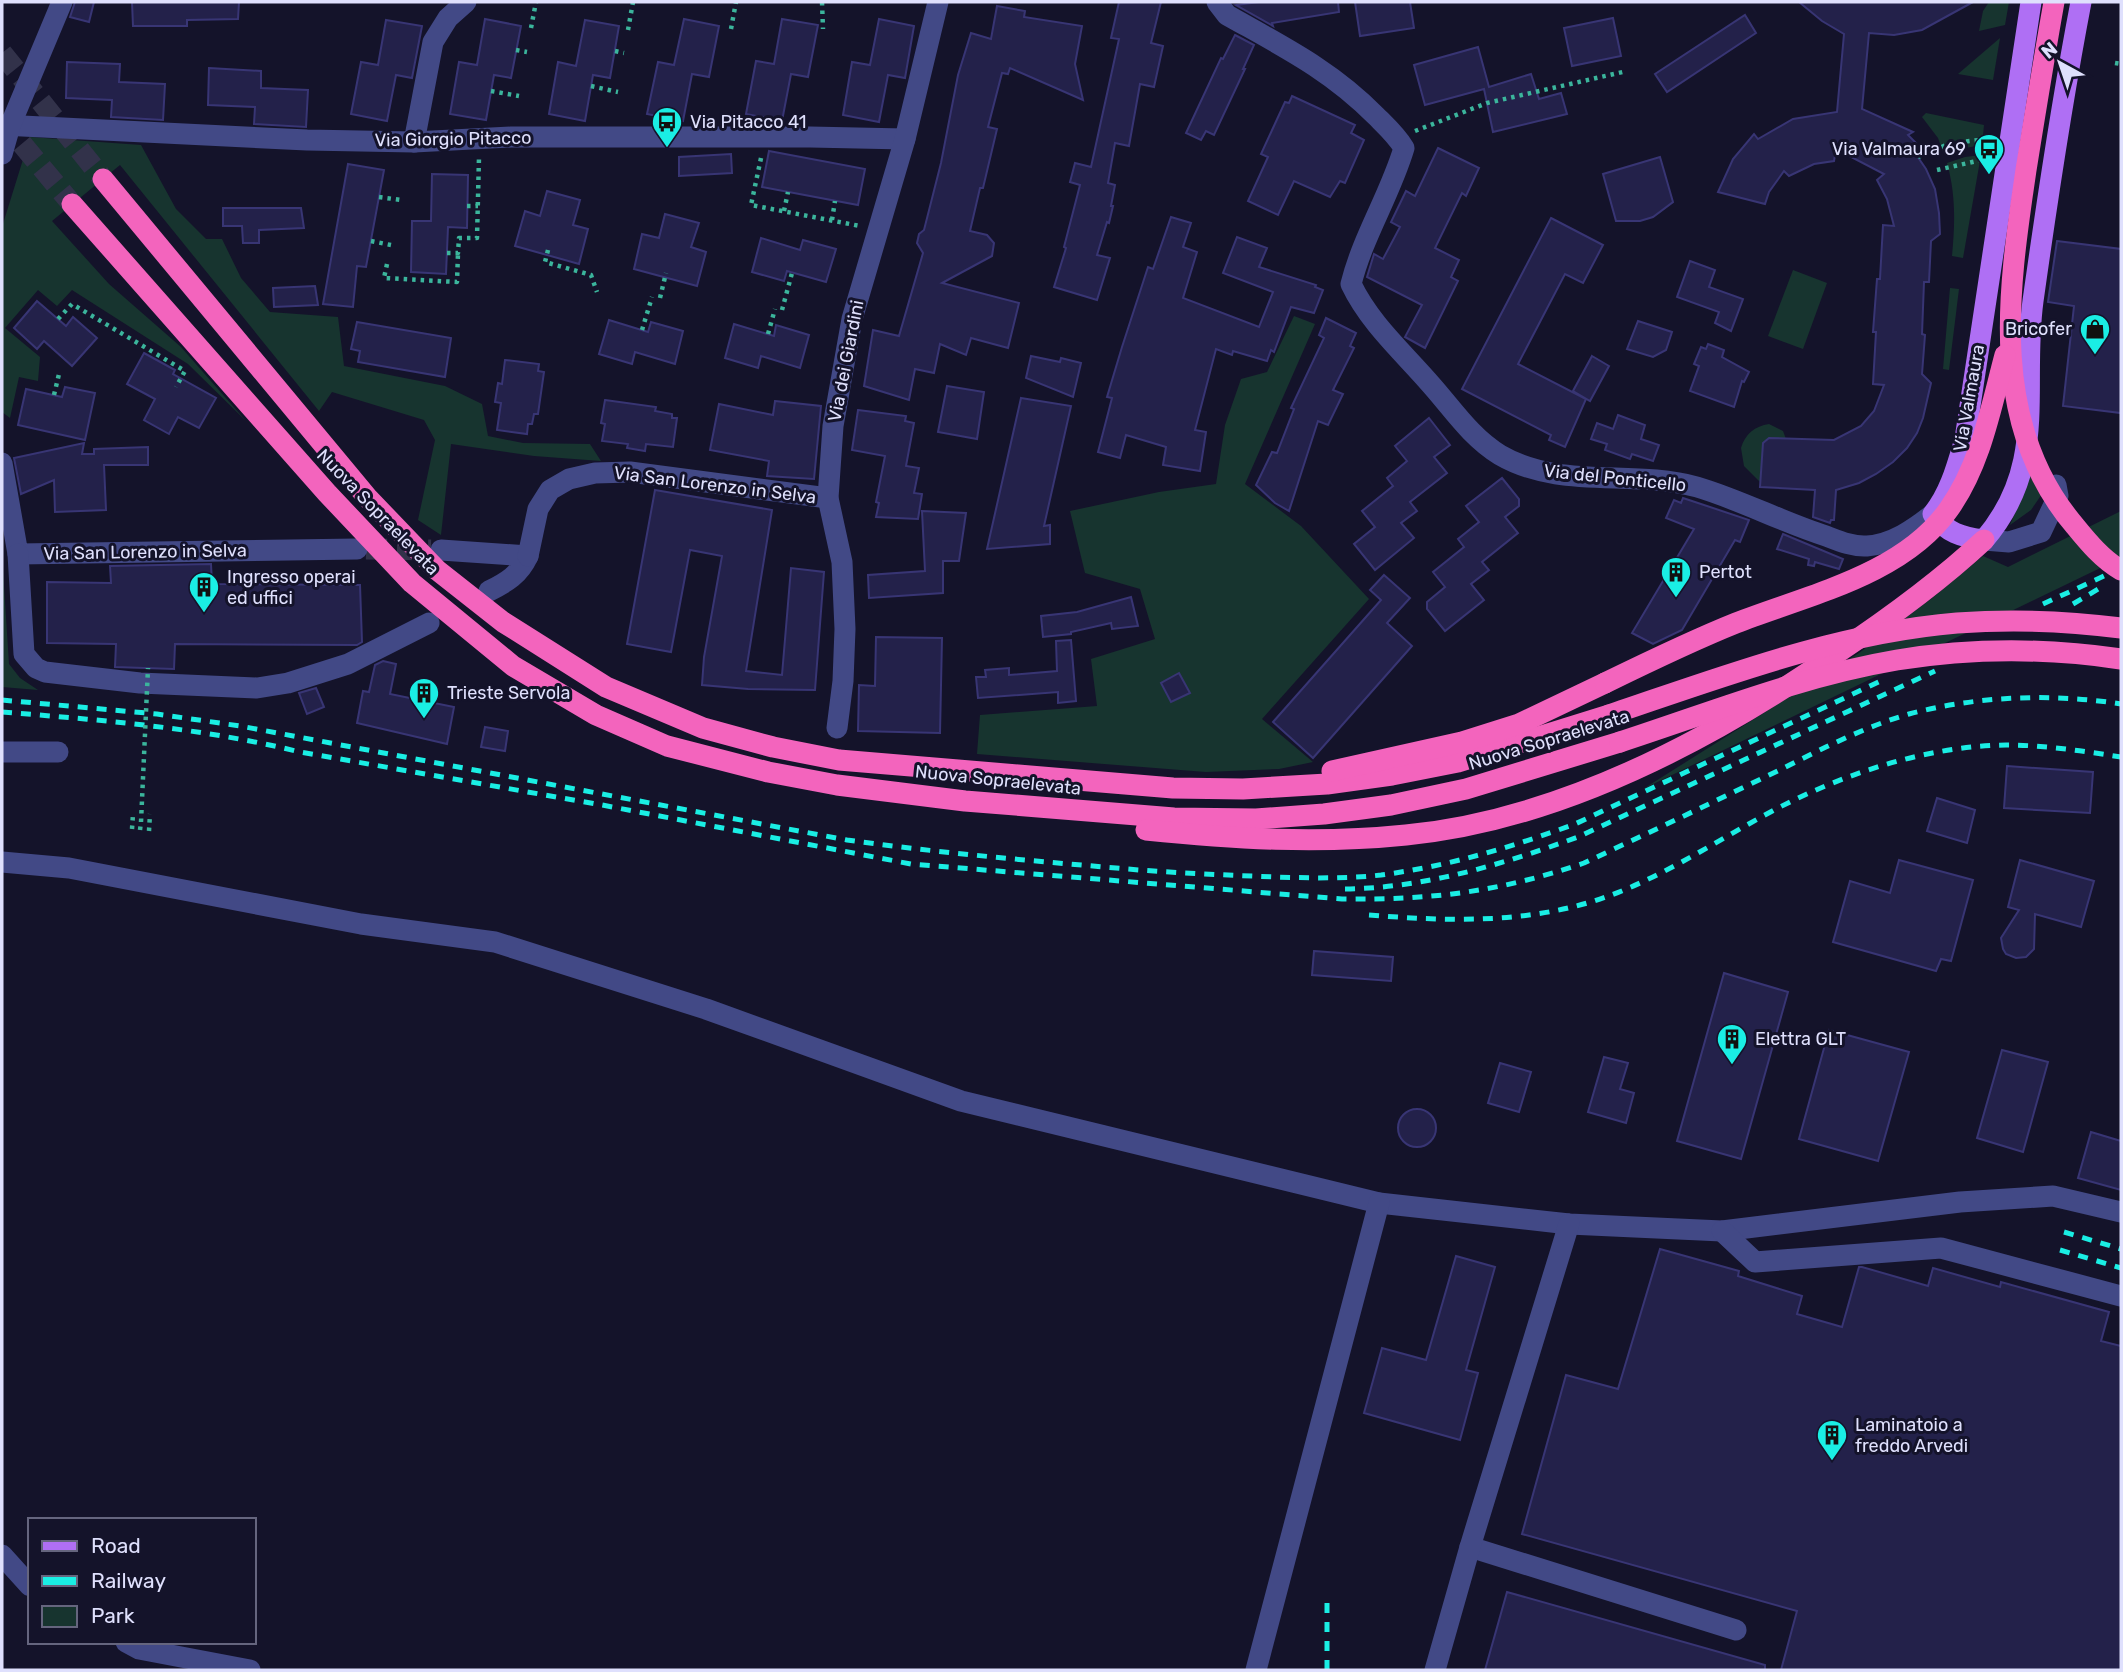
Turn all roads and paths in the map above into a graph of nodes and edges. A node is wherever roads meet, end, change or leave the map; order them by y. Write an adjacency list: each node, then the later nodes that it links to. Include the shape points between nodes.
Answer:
1 (62, 2): 27 (street)
2 (466, 2): 33 (street, via 448,18 433,42)
3 (536, 2): 12 (path)
4 (633, 2): 15 (path)
5 (736, 2): 13 (path)
6 (822, 2): 14 (path)
7 (938, 2): 30 (street, Via dei Giardini)
8 (1217, 2): 31 (street, via 1227,15 1329,74)
9 (2031, 2): 25 (main road, Via Valmaura)
10 (2054, 2): 65 (highway, bridge, via 2011,276)
11 (2081, 2): 26 (main road)
12 (531, 28)
13 (731, 29)
14 (823, 29)
15 (628, 30)
16 (516, 50): 18 (path)
17 (615, 51): 19 (path)
18 (527, 52)
19 (624, 53)
20 (1627, 71): 31 (path, via 1488,103)
21 (591, 86): 23 (path)
22 (491, 91): 24 (path)
23 (618, 92)
24 (519, 96)
25 (2014, 100): 26 (street, via 2028,116 2040,118); 72 (main road, Via Valmaura, via 1965,439 1950,486)
26 (2063, 107): 69 (main road, via 2032,305)
27 (6, 126): 33 (street, Via Giorgio Pitacco); 34 (street)
28 (765, 137): 29 (street, Via Giorgio Pitacco); 30 (street, Via Giorgio Pitacco); 46 (path, via 751,205)
29 (479, 139): 33 (street, Via Giorgio Pitacco); 45 (path)
30 (905, 139): 48 (street, Via dei Giardini)
31 (1398, 139): 72 (street, Via del Ponticello, via 1404,148 1396,176 1356,261 1351,284 1381,329 1470,432 1498,454 1554,475 1661,479 1696,487 1848,544 1888,541)
32 (1989, 139): 35 (path, via 1951,143)
33 (414, 142)
34 (2, 153)
35 (1918, 157)
36 (1986, 159): 37 (path)
37 (1937, 170)
38 (103, 179): 87 (highway, Nuova Sopraelevata, via 368,497 437,570 503,622 606,687 702,728 839,760 1173,788)
39 (788, 192): 46 (path)
40 (379, 197): 41 (path)
41 (401, 200)
42 (835, 201): 47 (path)
43 (72, 204): 88 (highway, Nuova Sopraelevata, via 412,583 513,666 596,715 667,746 768,772)
44 (467, 206): 45 (path)
45 (478, 206): 53 (path, via 477,238 459,238)
46 (784, 211): 47 (path)
47 (832, 220): 48 (path)
48 (878, 229): 71 (street, Via dei Giardini, via 844,352)
49 (371, 241): 50 (path)
50 (391, 246)
51 (548, 250): 57 (path, via 545,262 591,275)
52 (447, 253): 53 (path)
53 (458, 253): 54 (path, via 457,282 384,278)
54 (387, 264)
55 (666, 273): 59 (path)
56 (792, 273): 61 (path)
57 (597, 292)
58 (652, 297): 63 (path)
59 (660, 298)
60 (775, 309): 64 (path)
61 (782, 310)
62 (58, 319): 67 (path, via 72,304 185,371)
63 (642, 330)
64 (768, 334)
65 (2009, 339): 78 (highway, bridge, via 2011,374 2026,441 2041,475 2088,541); 87 (highway, bridge, via 1975,462 1950,508 1933,529 1868,574 1691,641 1519,724 1462,742)
66 (59, 374): 68 (path)
67 (176, 387)
68 (54, 395)
69 (2029, 432): 73 (main road, via 2010,502); 73 (street, via 2056,481 2058,496 2051,514 2041,532 2031,537 2009,542)
70 (2, 463): 76 (street, Via San Lorenzo in Selva)
71 (828, 498): 77 (street, Via San Lorenzo in Selva, via 631,471 595,473 569,479 550,490 538,509); 84 (street, Via dei Giardini, via 842,562 845,629)
72 (1933, 514): 73 (main road, via 1942,527 1955,534)
73 (1984, 540): 88 (highway, via 1861,637 1727,724 1633,770 1548,804 1483,822 1408,835 1338,840 1241,839 1055,820)
74 (357, 549): 76 (street, Via San Lorenzo in Selva)
75 (441, 550): 77 (street)
76 (18, 554): 80 (street, Via San Lorenzo in Selva, via 24,654 45,672 140,683 257,688 348,664)
77 (528, 556): 79 (street, Via San Lorenzo in Selva, via 521,571)
78 (2121, 570)
79 (489, 592)
80 (429, 623)
81 (2121, 628): 87 (highway, Nuova Sopraelevata, bridge, via 1991,622 1887,633 1812,650 1458,762 1327,784)
82 (2121, 659): 88 (highway, Nuova Sopraelevata, bridge, via 2075,652 2011,651 1896,660 1750,698 1466,789 1324,814 1174,818)
83 (148, 668): 92 (path, bridge)
84 (837, 728)
85 (2, 752): 86 (street)
86 (58, 752)
87 (1244, 789)
88 (965, 801)
89 (133, 814): 91 (path)
90 (150, 814): 93 (path)
91 (132, 830)
92 (140, 830)
93 (149, 831)
94 (2, 862): 95 (street, via 69,869 361,924 495,942 706,1010 961,1101)
95 (1379, 1203): 97 (street); 106 (street)
96 (2121, 1212): 98 (street, via 2053,1196 1961,1202)
97 (1569, 1224): 98 (street); 100 (street)
98 (1722, 1231): 99 (street, via 1755,1262 1941,1248)
99 (2121, 1296)
100 (1470, 1547): 103 (street); 107 (street)
101 (2, 1555): 102 (street)
102 (28, 1584)
103 (1736, 1630)
104 (130, 1644): 105 (street)
105 (250, 1670)
106 (1255, 1670)
107 (1436, 1670)

